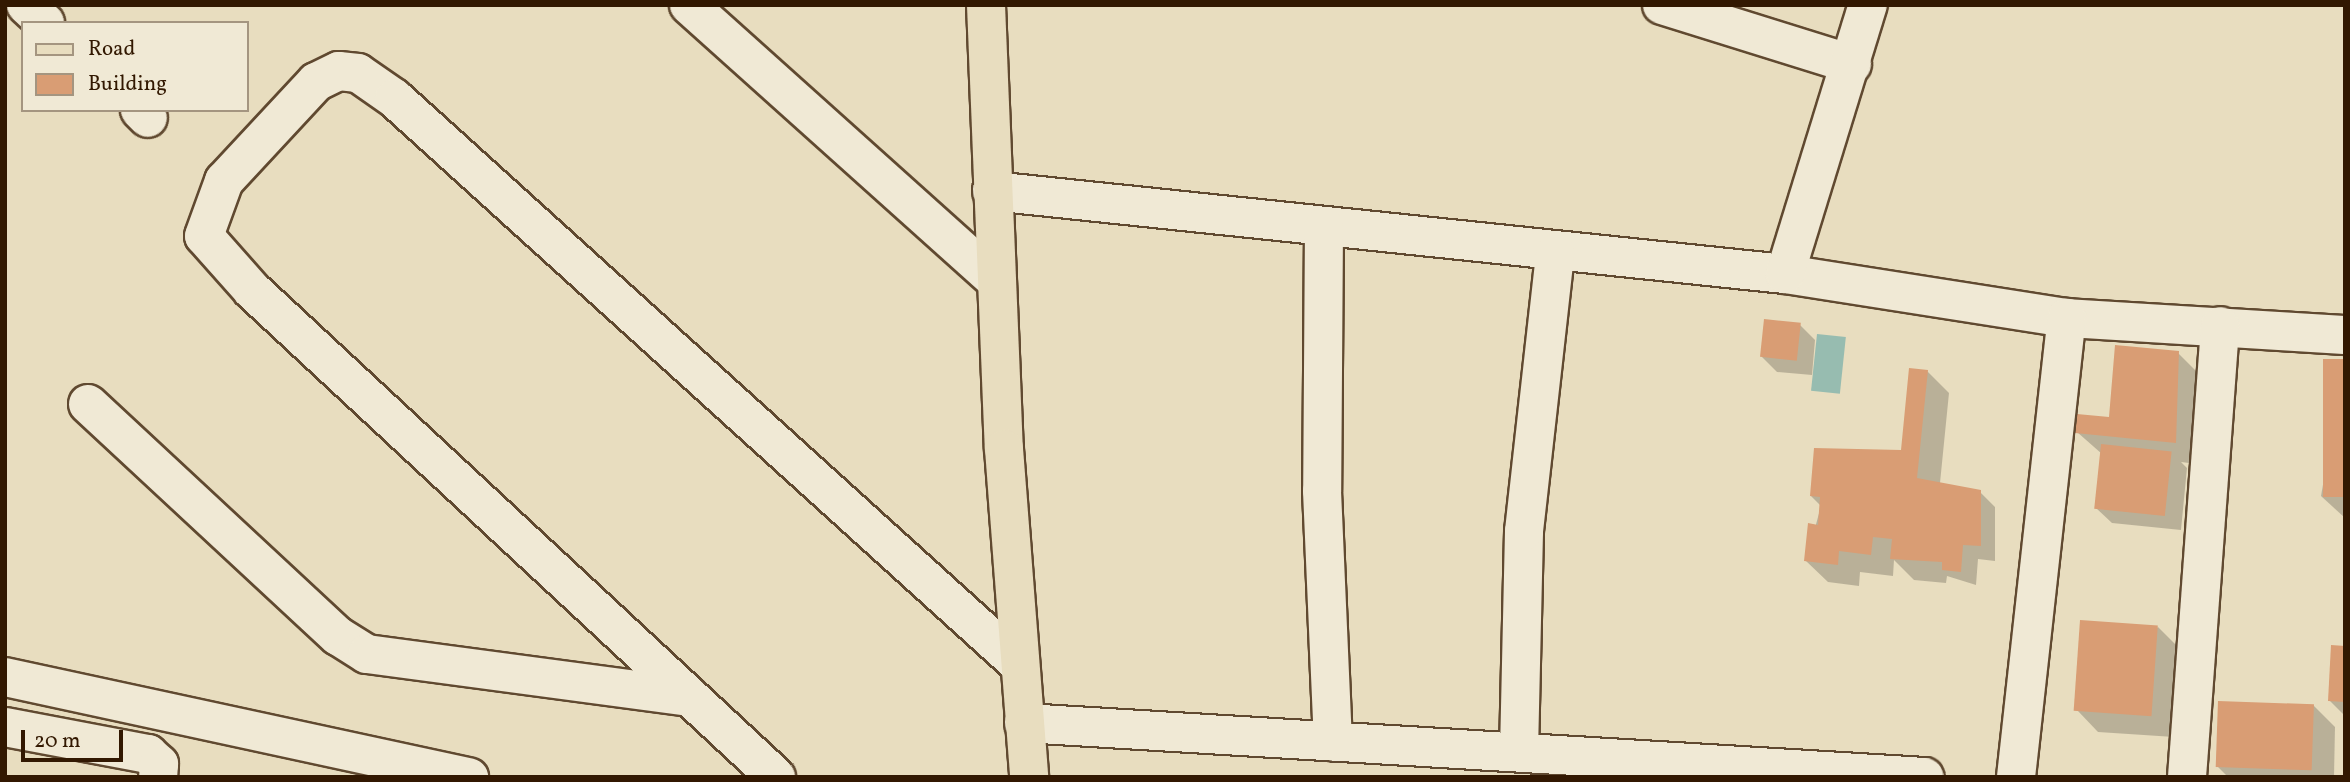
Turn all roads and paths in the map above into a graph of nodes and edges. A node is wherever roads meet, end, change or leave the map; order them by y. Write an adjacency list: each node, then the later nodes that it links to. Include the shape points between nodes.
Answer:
1 (26, 5): 6 (street)
2 (689, 5): 12 (street)
3 (986, 5): 8 (main road)
4 (1662, 5): 7 (street)
5 (1868, 5): 7 (street)
6 (43, 21)
7 (1852, 64): 11 (street)
8 (992, 191): 9 (street, via 1211,209); 12 (main road)
9 (1324, 227): 10 (street); 22 (street, via 1322,491)
10 (1556, 253): 11 (street); 23 (street, via 1524,531)
11 (1785, 274): 13 (street)
12 (996, 280): 17 (main road)
13 (2067, 317): 14 (street); 29 (street)
14 (2220, 326): 15 (street); 30 (street)
15 (2345, 335)
16 (88, 404): 19 (street, via 338,636 367,654)
17 (1018, 663): 19 (street, via 394,98 358,74 339,71 316,82 224,181 204,236 252,290); 20 (main road)
18 (5, 677): 25 (street)
19 (689, 697): 26 (street)
20 (1024, 723): 22 (street); 27 (main road)
21 (5, 727): 24 (street, via 148,754 159,764)
22 (1333, 742): 23 (street)
23 (1518, 752): 28 (street)
24 (158, 777)
25 (469, 777)
26 (776, 777)
27 (1029, 777)
28 (1924, 777)
29 (2017, 777)
30 (2187, 777)

